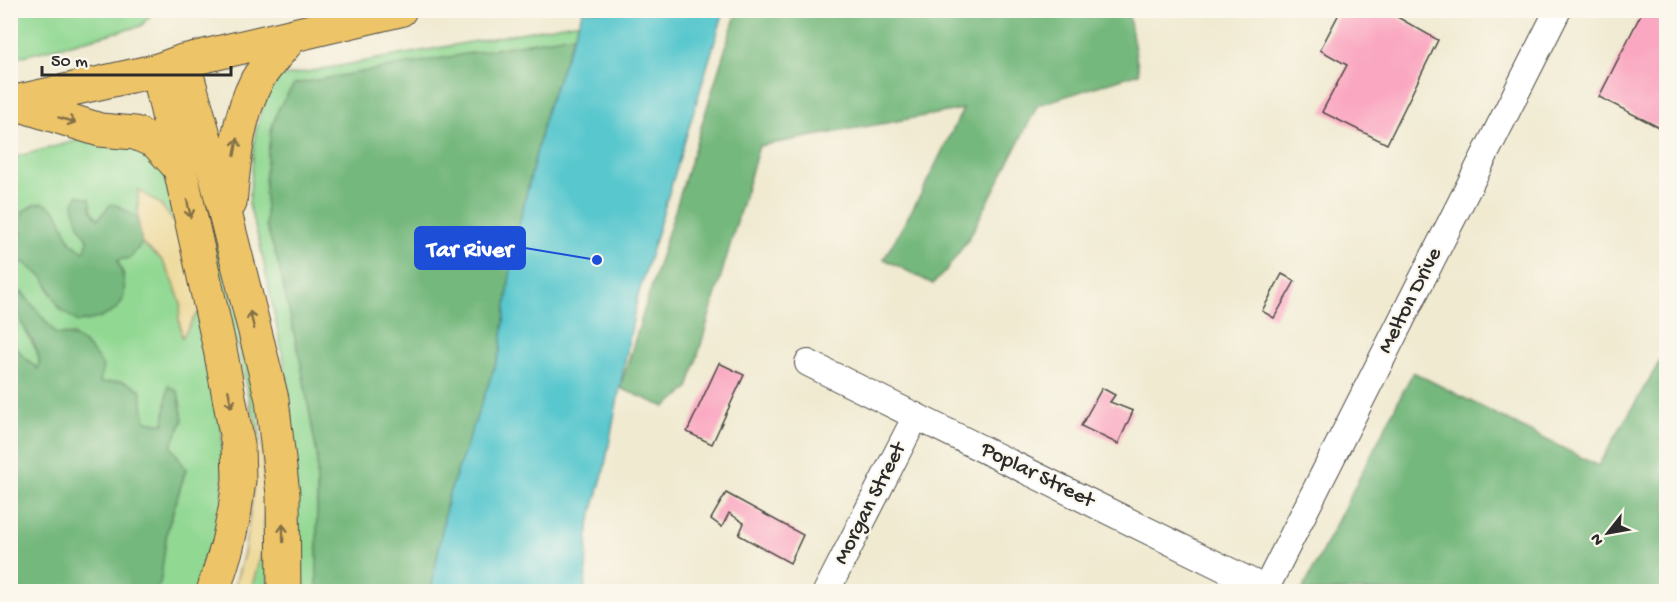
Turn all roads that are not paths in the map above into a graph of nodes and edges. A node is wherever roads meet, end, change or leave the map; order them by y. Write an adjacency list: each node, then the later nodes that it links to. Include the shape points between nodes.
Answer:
1 (400, 10): 3 (main road)
2 (1558, 10): 10 (street, Melton Drive)
3 (292, 36): 4 (main road); 7 (main road, one-way to 3, via 236,144 246,112 258,80)
4 (170, 65): 5 (main road); 6 (main road); 7 (main road)
5 (11, 103): 6 (main road, one-way to 6, via 100,130 135,133 156,142)
6 (180, 168): 11 (main road, one-way to 11, via 238,445 235,510)
7 (228, 226): 12 (main road, one-way to 7, via 283,494 272,399)
8 (808, 363): 9 (street, Poplar Street)
9 (916, 416): 10 (street, Poplar Street); 13 (street, Morgan Street)
10 (1265, 590)
11 (213, 591)
12 (284, 591)
13 (826, 591)

